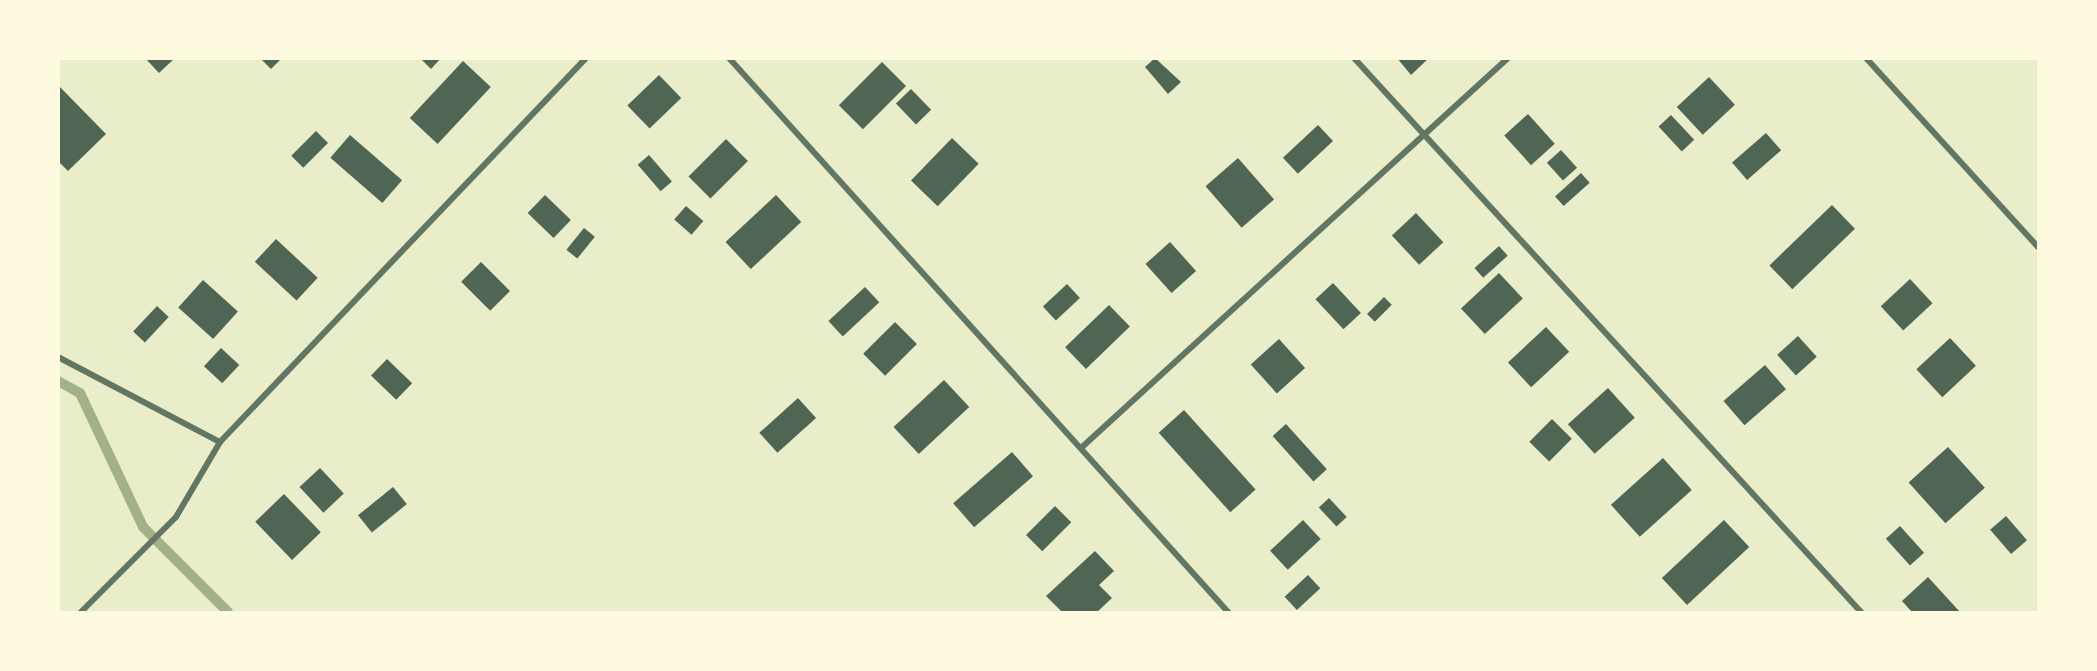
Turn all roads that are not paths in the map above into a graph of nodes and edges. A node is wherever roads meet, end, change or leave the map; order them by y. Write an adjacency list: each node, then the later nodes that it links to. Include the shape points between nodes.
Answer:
1 (586, 58): 9 (street)
2 (729, 58): 10 (street)
3 (1354, 58): 6 (street)
4 (1508, 58): 6 (street)
5 (1866, 58): 7 (street)
6 (1426, 134): 10 (street); 13 (street)
7 (2038, 247)
8 (58, 357): 9 (street)
9 (220, 442): 11 (street, via 176,517)
10 (1081, 448): 12 (street)
11 (81, 612)
12 (1228, 612)
13 (1861, 612)

